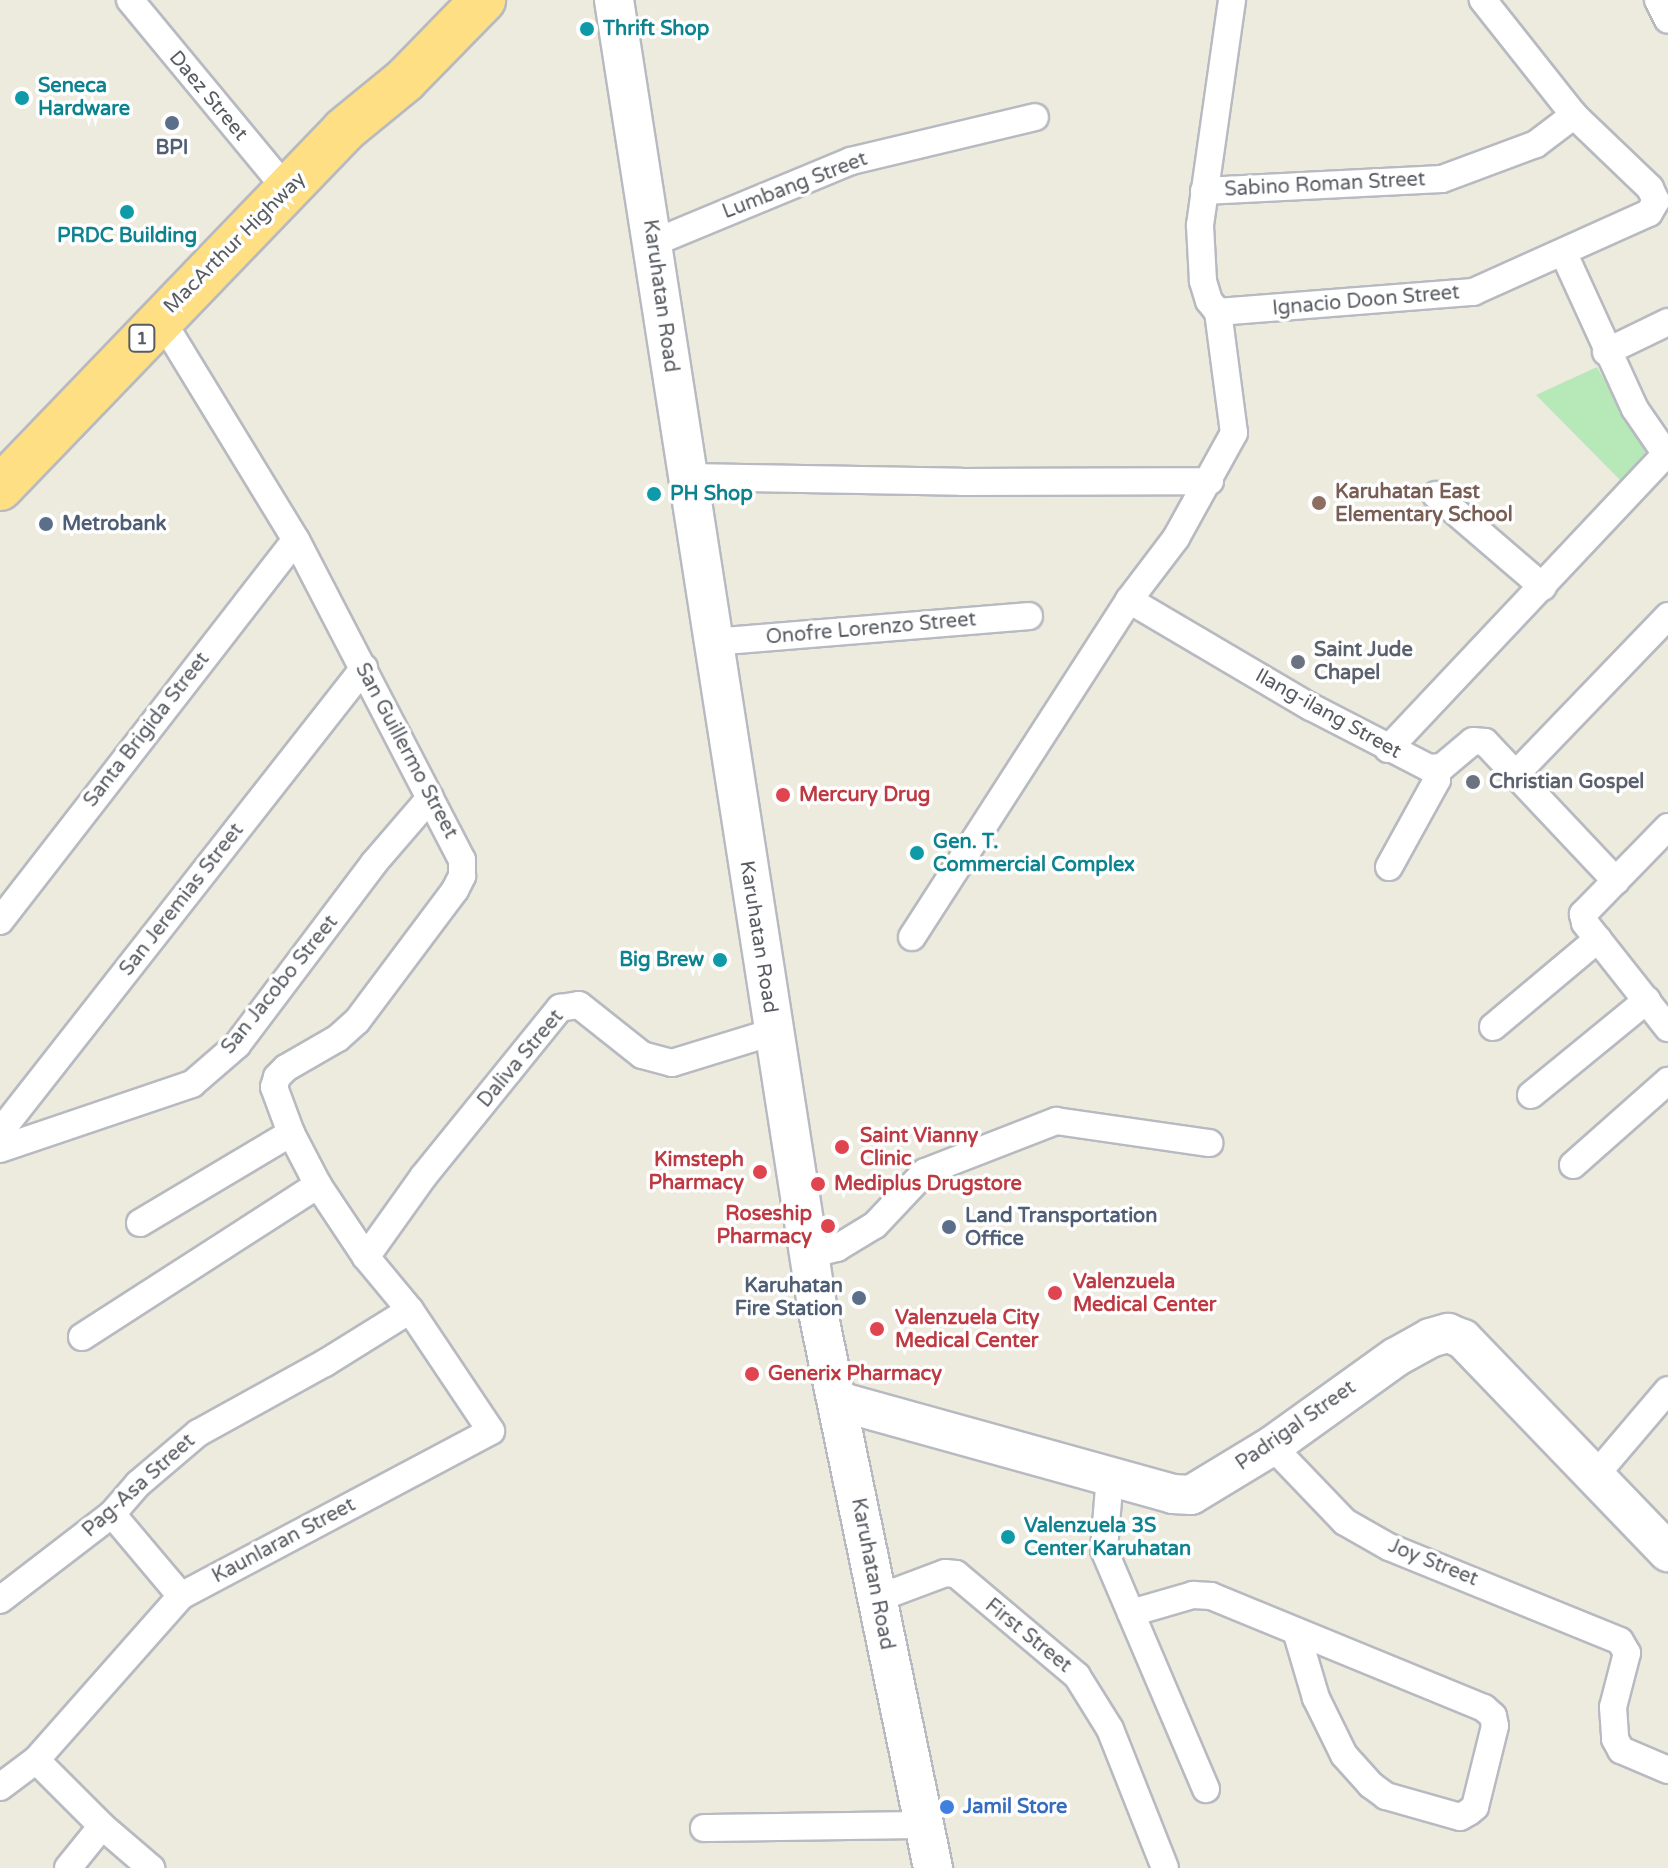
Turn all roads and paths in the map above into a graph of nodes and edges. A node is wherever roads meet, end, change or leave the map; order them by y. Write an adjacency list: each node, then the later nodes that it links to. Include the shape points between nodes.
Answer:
1 (130, 0): 12 (street, Daez Street)
2 (451, 0): 9 (highway, MacArthur Highway / 1, via 391,64)
3 (483, 0): 9 (highway, MacArthur Highway / 1, via 405,80)
4 (614, 0): 14 (main road, Karuhatan Road)
5 (1232, 0): 13 (street)
6 (1483, 0): 10 (street, Ignacio Doon Street)
7 (1658, 0): 8 (street)
8 (1668, 20)
9 (372, 104): 12 (highway, MacArthur Highway / 1)
10 (1574, 115): 13 (street, Sabino Roman Street, via 1536,144 1442,179); 15 (street, Ignacio Doon Street, via 1650,188 1656,201 1649,213)
11 (1035, 117): 14 (street, Lumbang Street, via 851,161)
12 (288, 191): 17 (highway, MacArthur Highway / 1)
13 (1204, 191): 16 (street, via 1203,281)
14 (653, 243): 22 (main road, Karuhatan Road)
15 (1564, 254): 16 (street, Ignacio Doon Street, via 1473,292); 19 (street)
16 (1218, 312): 23 (street, via 1234,433)
17 (161, 319): 21 (highway, MacArthur Highway / 1); 25 (street, San Guillermo Street)
18 (1668, 322): 19 (street)
19 (1606, 352): 20 (street)
20 (1667, 456): 26 (street)
21 (7, 468)
22 (688, 477): 23 (street); 30 (main road, Karuhatan Road)
23 (1210, 481): 27 (street)
24 (1436, 495): 26 (street)
25 (296, 540): 31 (street, San Guillermo Street); 39 (street, Santa Brigida Street)
26 (1543, 587): 32 (street)
27 (1129, 600): 32 (street, Ilang-ilang Street); 40 (street)
28 (1029, 616): 30 (street, Onofre Lorenzo Street)
29 (1668, 616): 34 (street)
30 (713, 642): 45 (main road, Karuhatan Road)
31 (364, 668): 35 (street, San Guillermo Street); 48 (street, San Jeremias Street)
32 (1388, 749): 33 (street, Ilang-ilang Street)
33 (1436, 769): 34 (street, via 1479,739); 37 (street, via 1437,780)
34 (1517, 773): 38 (street)
35 (430, 798): 49 (street, San Guillermo Street, via 456,845 462,876 357,1021 277,1077 274,1087); 51 (street, San Jacobo Street, via 374,863 237,1045 192,1084)
36 (1668, 827): 38 (street)
37 (1389, 867)
38 (1616, 881): 41 (street, via 1583,914)
39 (0, 921)
40 (912, 937)
41 (1598, 939): 42 (street); 43 (street)
42 (1647, 1000): 44 (street); 47 (street)
43 (1493, 1027)
44 (1668, 1028)
45 (773, 1032): 55 (main road, Karuhatan Road); 56 (street, Daliva Street, via 677,1062 654,1061 579,1005 560,1008 423,1177)
46 (1668, 1081): 52 (street)
47 (1531, 1095)
48 (0, 1132)
49 (291, 1133): 53 (street, San Guillermo Street); 54 (street)
50 (1209, 1143): 55 (street, via 1056,1121 925,1172 875,1225 837,1248)
51 (0, 1149)
52 (1573, 1165)
53 (318, 1185): 56 (street, San Guillermo Street); 58 (street)
54 (140, 1223)
55 (809, 1255): 60 (main road, Karuhatan Road)
56 (366, 1257): 57 (street, San Guillermo Street)
57 (410, 1310): 64 (street, Pag-Asa Street, via 198,1433 138,1484); 66 (street, Kaunlaran Street, via 491,1431)
58 (82, 1337)
59 (1668, 1390): 63 (street)
60 (838, 1401): 62 (main road, Padrigal Street); 67 (main road, Karuhatan Road)
61 (1272, 1446): 62 (main road, Padrigal Street, via 1191,1495); 63 (main road, Padrigal Street, via 1396,1357 1448,1333 1463,1339); 72 (street, Joy Street, via 1345,1522 1389,1547 1620,1641 1627,1653 1613,1707 1615,1739 1621,1750)
62 (1110, 1475): 69 (street, via 1104,1550)
63 (1594, 1477): 65 (main road, Padrigal Street)
64 (112, 1514): 66 (street); 68 (street, Pag-Asa Street)
65 (1668, 1552)
66 (181, 1596): 71 (street, Kaunlaran Street)
67 (876, 1599): 75 (main road, Karuhatan Road); 81 (street, First Street, via 945,1573 956,1574 1077,1676 1110,1729)
68 (0, 1600)
69 (1131, 1613): 70 (street, via 1193,1595 1211,1596); 74 (street)
70 (1297, 1634): 70 (street, via 1493,1716 1493,1741 1475,1807 1460,1817 1386,1796 1371,1785 1337,1741 1316,1698)
71 (36, 1760): 73 (street, Kaunlaran Street); 76 (street)
72 (1668, 1770)
73 (0, 1787)
74 (1206, 1789)
75 (923, 1825): 77 (street); 80 (main road, Karuhatan Road)
76 (102, 1826): 78 (street); 79 (street)
77 (704, 1828)
78 (68, 1868)
79 (151, 1868)
80 (933, 1868)
81 (1165, 1868)

